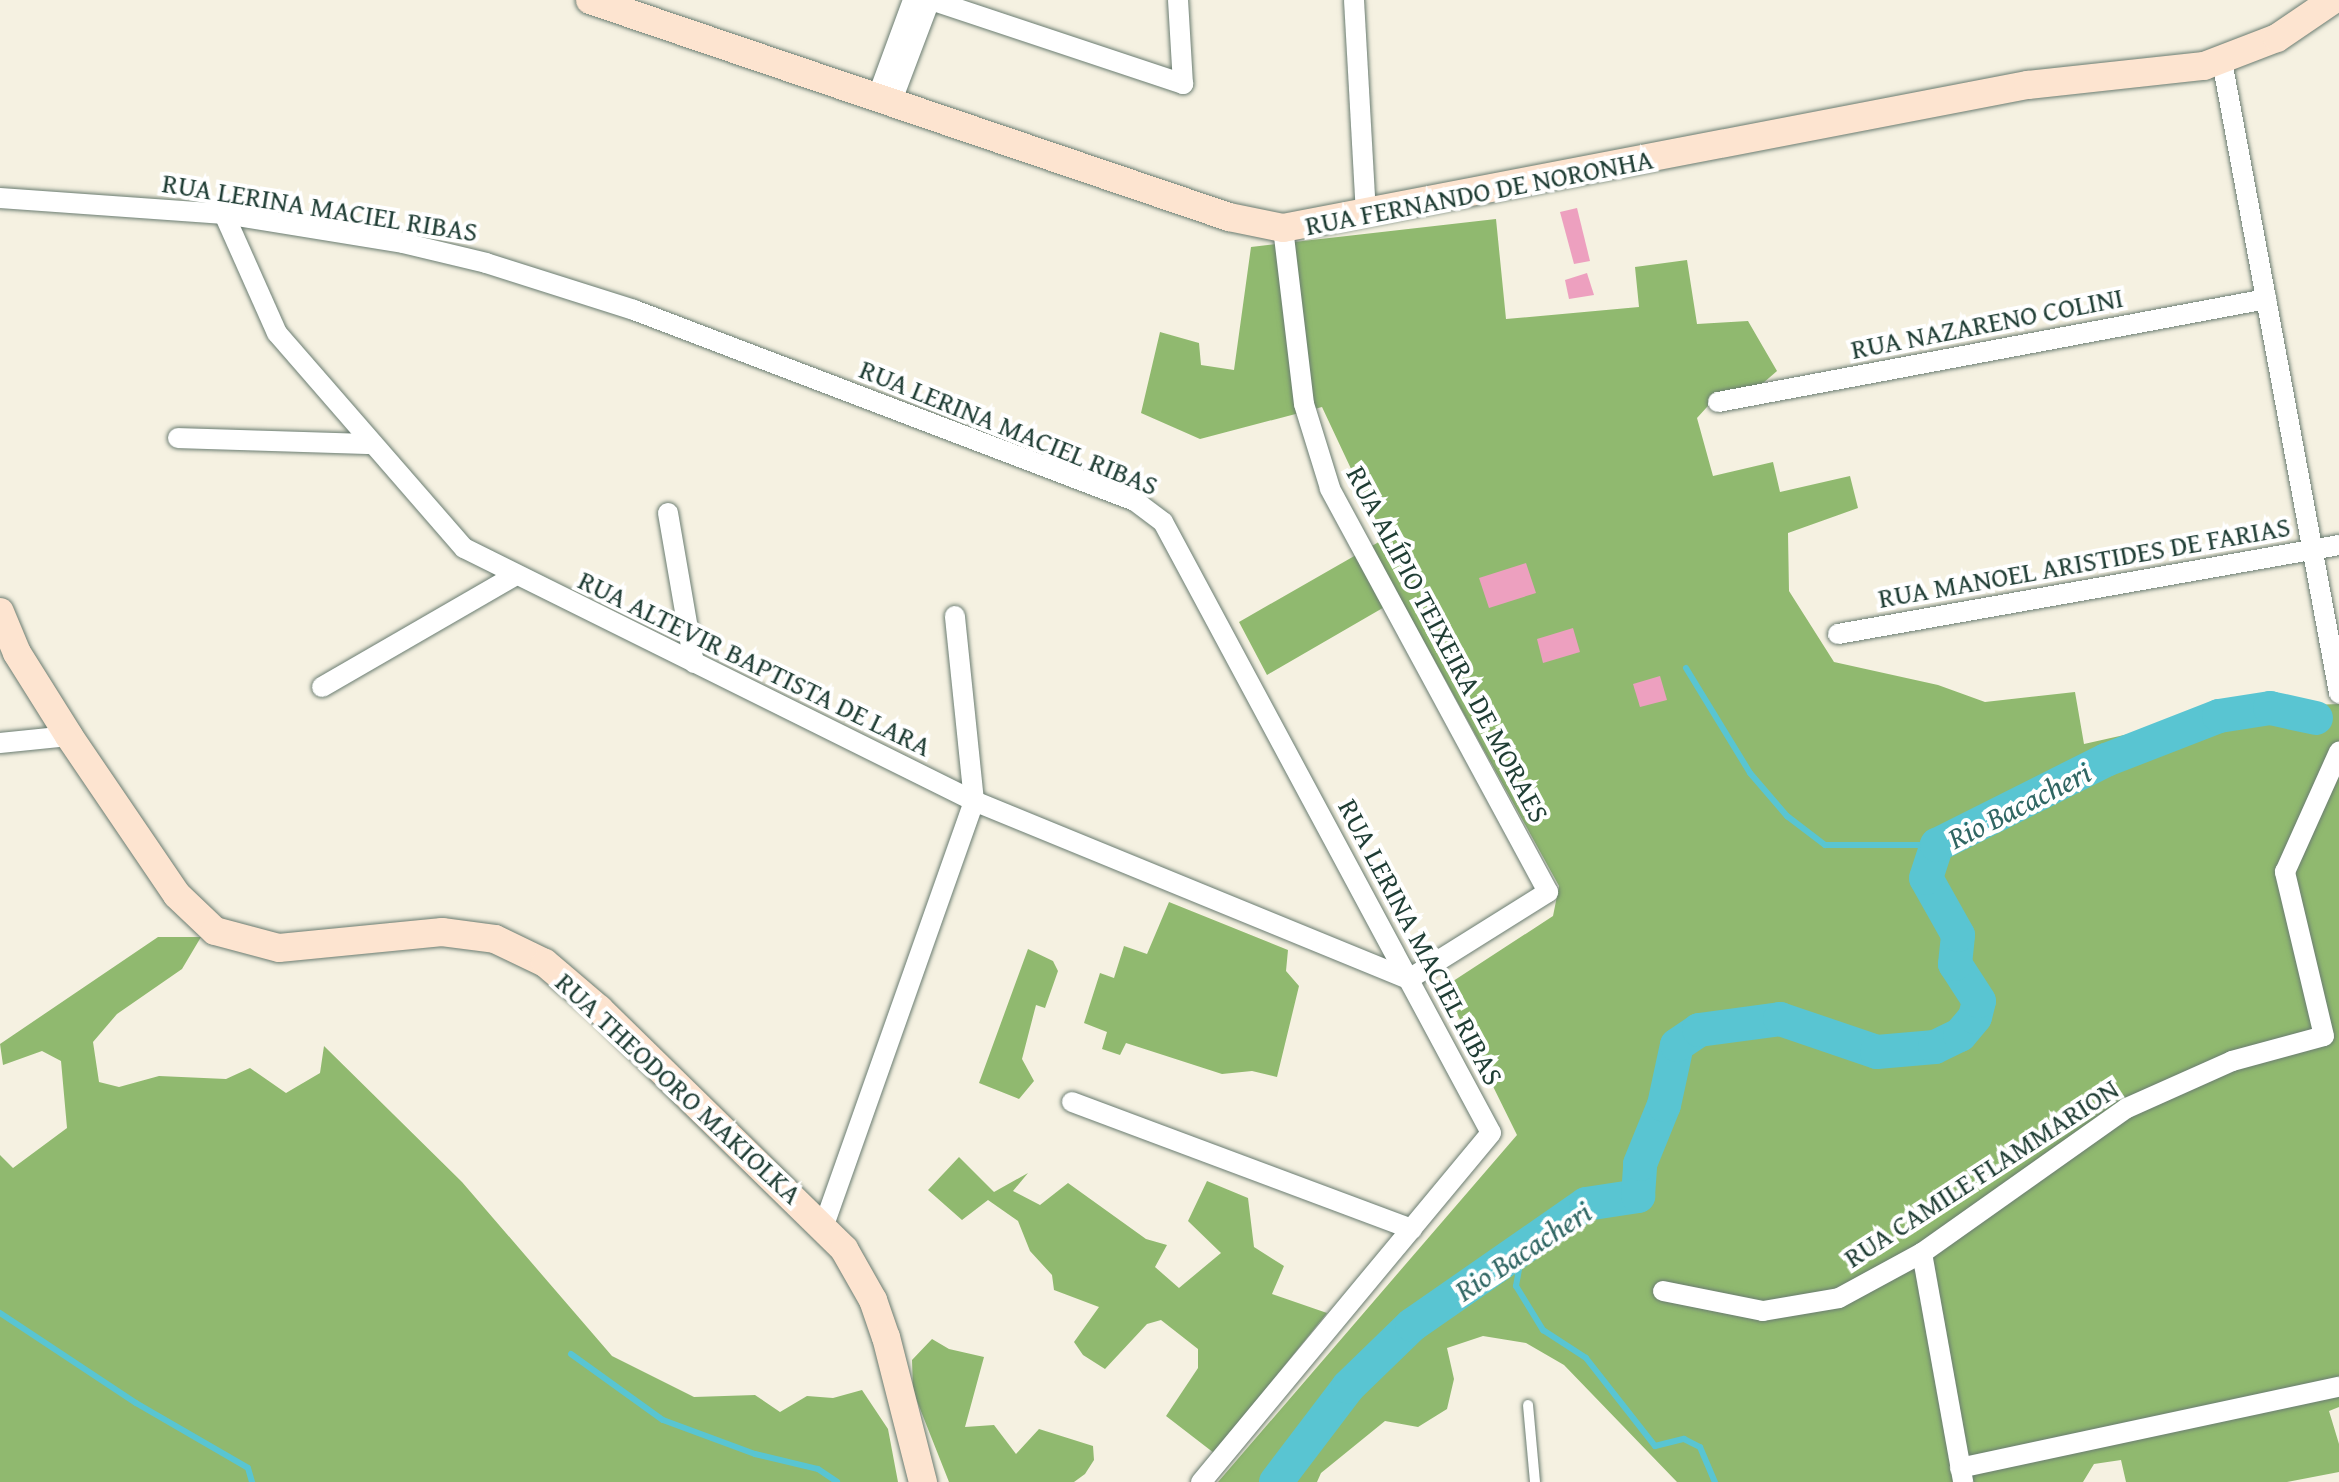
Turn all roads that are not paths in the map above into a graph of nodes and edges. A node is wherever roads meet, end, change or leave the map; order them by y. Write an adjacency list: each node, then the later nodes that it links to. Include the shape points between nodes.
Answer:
1 (590, 0): 8 (main road, RUA FERNANDO DE NORONHA)
2 (913, 0): 8 (street)
3 (930, 0): 4 (street, via 1183,84); 8 (street)
4 (1178, 0)
5 (1354, 0): 11 (street)
6 (2333, 0): 7 (main road, RUA FERNANDO DE NORONHA, via 2277,38)
7 (2222, 61): 11 (main road, RUA FERNANDO DE NORONHA, via 2028,85); 13 (street)
8 (884, 101): 12 (main road, RUA FERNANDO DE NORONHA, via 1229,217)
9 (0, 198): 10 (street, RUA LERINA MACIEL RIBAS)
10 (224, 214): 16 (street, RUA ALTEVIR BAPTISTA DE LARA, via 277,333); 31 (street, RUA LERINA MACIEL RIBAS, via 403,243 562,284 1150,509 1173,536)
11 (1366, 215): 12 (main road, RUA FERNANDO DE NORONHA)
12 (1283, 228): 31 (street, RUA ALÍPIO TEIXEIRA DE MORAES, via 1304,404 1330,488 1548,892)
13 (2266, 299): 14 (street, RUA NAZARENO COLINI); 19 (street)
14 (1718, 402)
15 (178, 438): 16 (street)
16 (373, 444): 20 (street, RUA ALTEVIR BAPTISTA DE LARA, via 464,548)
17 (668, 513): 24 (street)
18 (2339, 545): 19 (street, RUA MANOEL ARISTIDES DE FARIAS)
19 (2313, 550): 23 (street, RUA MANOEL ARISTIDES DE FARIAS); 26 (street)
20 (514, 576): 24 (street, RUA ALTEVIR BAPTISTA DE LARA); 25 (street)
21 (0, 612): 27 (main road, RUA THEODORO MAKIOLKA, via 17,653)
22 (955, 616): 30 (street)
23 (1838, 634)
24 (694, 663): 30 (street, RUA ALTEVIR BAPTISTA DE LARA)
25 (322, 687)
26 (2339, 693)
27 (69, 736): 28 (street); 33 (main road, RUA THEODORO MAKIOLKA, via 177,895 215,931 279,948 442,932 495,939 521,949 591,1001)
28 (0, 743)
29 (2339, 752): 35 (street, RUA CAMILE FLAMMARION, via 2285,872 2324,1036 2232,1061 2127,1108)
30 (974, 801): 31 (street, RUA ALTEVIR BAPTISTA DE LARA); 33 (street)
31 (1409, 979): 34 (street, RUA LERINA MACIEL RIBAS, via 1491,1133)
32 (1072, 1102): 34 (street)
33 (824, 1225): 40 (main road, RUA THEODORO MAKIOLKA, via 873,1300)
34 (1412, 1229): 41 (street, RUA LERINA MACIEL RIBAS)
35 (1922, 1253): 36 (street, RUA CAMILE FLAMMARION, via 1864,1287 1794,1309 1740,1309); 39 (street)
36 (1663, 1291)
37 (2339, 1387): 39 (street)
38 (1528, 1405): 42 (lane)
39 (1961, 1475)
40 (923, 1482)
41 (1201, 1482)
42 (1535, 1482)

